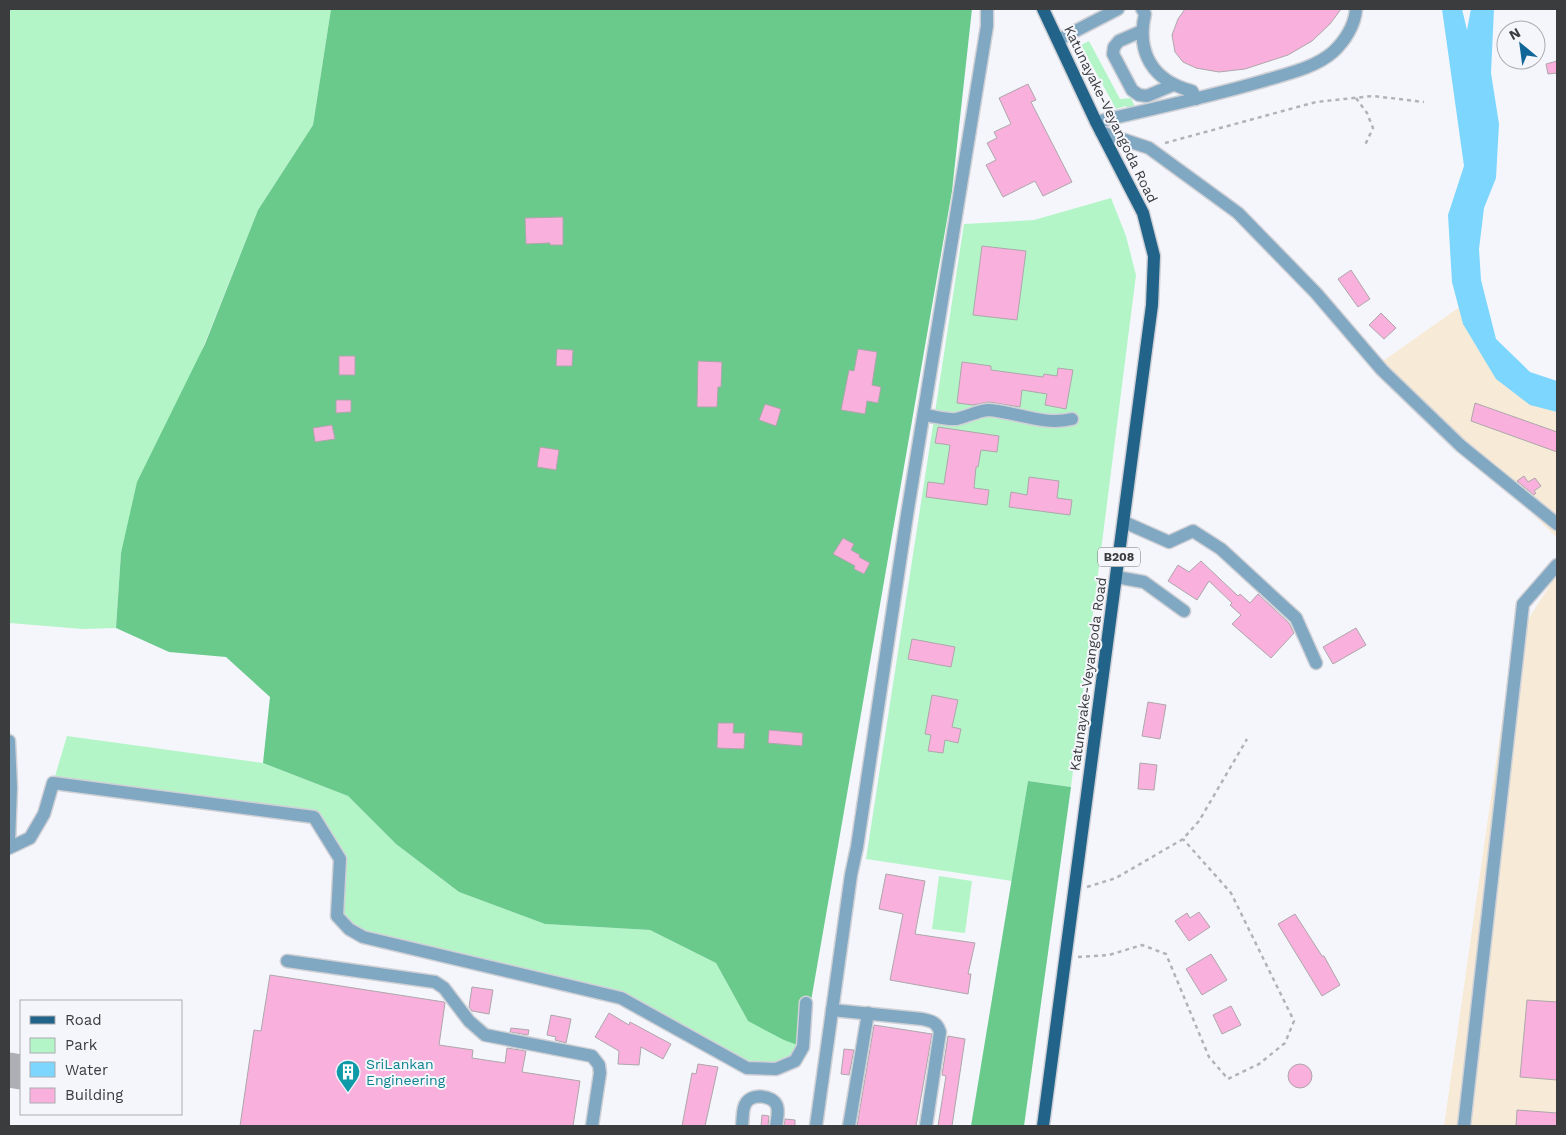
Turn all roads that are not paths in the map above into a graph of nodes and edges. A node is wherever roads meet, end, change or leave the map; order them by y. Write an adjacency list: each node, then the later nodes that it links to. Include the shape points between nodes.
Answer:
1 (987, 9): 11 (street, via 987,26)
2 (1043, 9): 7 (main road, Katunayake-Veyangoda Road / B208)
3 (1118, 9): 7 (street)
4 (1142, 9): 6 (street, via 1145,14)
5 (1356, 9): 9 (street, via 1347,36 1333,52 1313,64 1293,73)
6 (1142, 31): 8 (street, via 1143,46 1154,69); 8 (street, via 1114,47 1113,54 1132,90 1147,96)
7 (1058, 40): 10 (main road, Katunayake-Veyangoda Road / B208)
8 (1173, 85): 9 (street, via 1192,91)
9 (1196, 99): 10 (street)
10 (1099, 127): 13 (main road, Katunayake-Veyangoda Road / B208, via 1143,213 1154,256 1152,305); 14 (street, via 1149,148 1238,214 1316,293 1389,377 1461,446)
11 (924, 415): 12 (street, via 955,419 988,410 1044,422); 24 (street)
12 (1072, 419)
13 (1124, 522): 16 (main road, Katunayake-Veyangoda Road / B208); 18 (street, via 1169,542 1193,531 1221,550 1296,618)
14 (1557, 524)
15 (1557, 565): 33 (street, via 1523,604)
16 (1116, 577): 17 (street, via 1144,582); 32 (main road, Katunayake-Veyangoda Road / B208)
17 (1184, 611)
18 (1316, 663)
19 (9, 741): 20 (street)
20 (9, 843)
21 (9, 848): 23 (street, via 30,838 44,814 53,783 314,817 340,859 337,916 349,929 363,937 621,998 747,1068 776,1069 795,1062 803,1047)
22 (287, 961): 26 (street, via 436,982 485,1035 592,1056 600,1073)
23 (806, 1003)
24 (832, 1010): 25 (street); 29 (street)
25 (868, 1013): 30 (street); 31 (street, via 933,1021 938,1027 940,1032)
26 (592, 1126)
27 (742, 1126): 28 (street, via 744,1105 758,1096 775,1102 778,1113)
28 (776, 1126)
29 (816, 1126)
30 (849, 1126)
31 (926, 1126)
32 (1043, 1126)
33 (1464, 1126)

